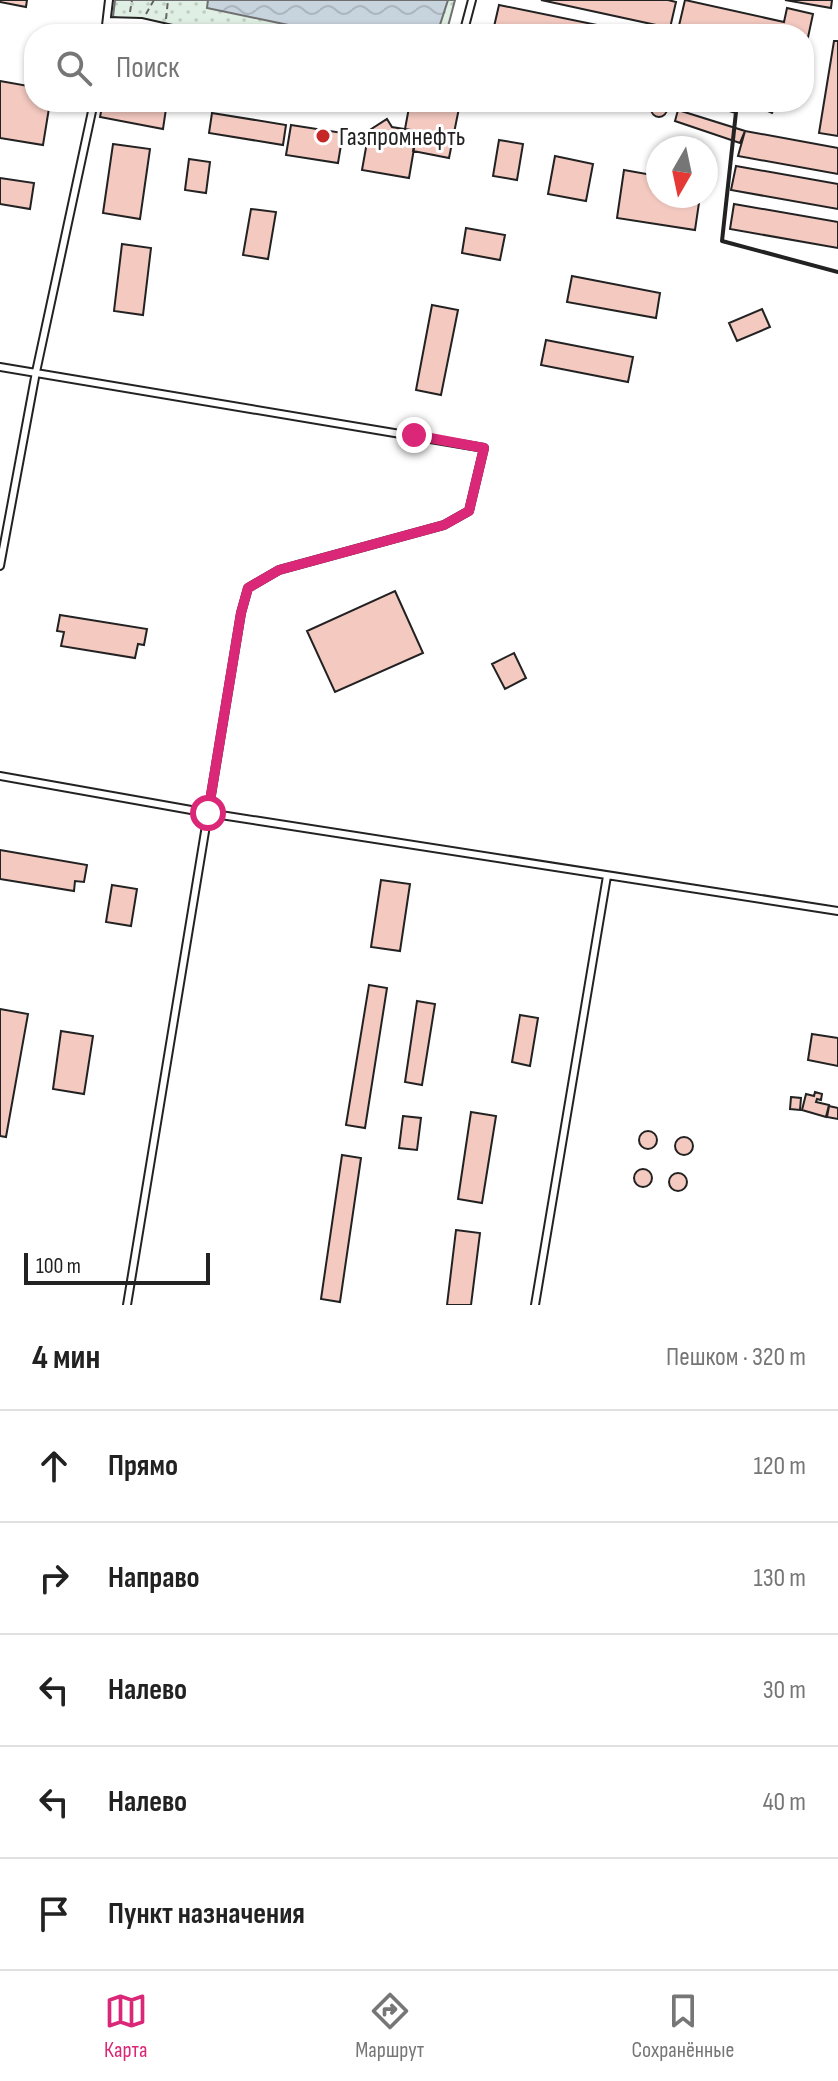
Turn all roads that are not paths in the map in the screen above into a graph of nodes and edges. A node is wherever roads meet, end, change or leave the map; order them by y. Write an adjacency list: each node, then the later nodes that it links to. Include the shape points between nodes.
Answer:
1 (109, 0): 3 (lane)
2 (472, 0): 6 (lane)
3 (107, 21): 4 (lane); 5 (lane)
4 (107, 24)
5 (149, 24)
6 (466, 24)
7 (92, 112): 9 (lane)
8 (0, 367): 9 (lane)
9 (36, 372): 10 (lane); 12 (lane, via 484,448 469,511 444,525 279,570 248,588)
10 (0, 566)
11 (0, 776): 12 (lane)
12 (208, 813): 13 (lane); 15 (lane)
13 (607, 876): 14 (lane); 16 (lane)
14 (838, 911)
15 (127, 1305)
16 (535, 1305)

